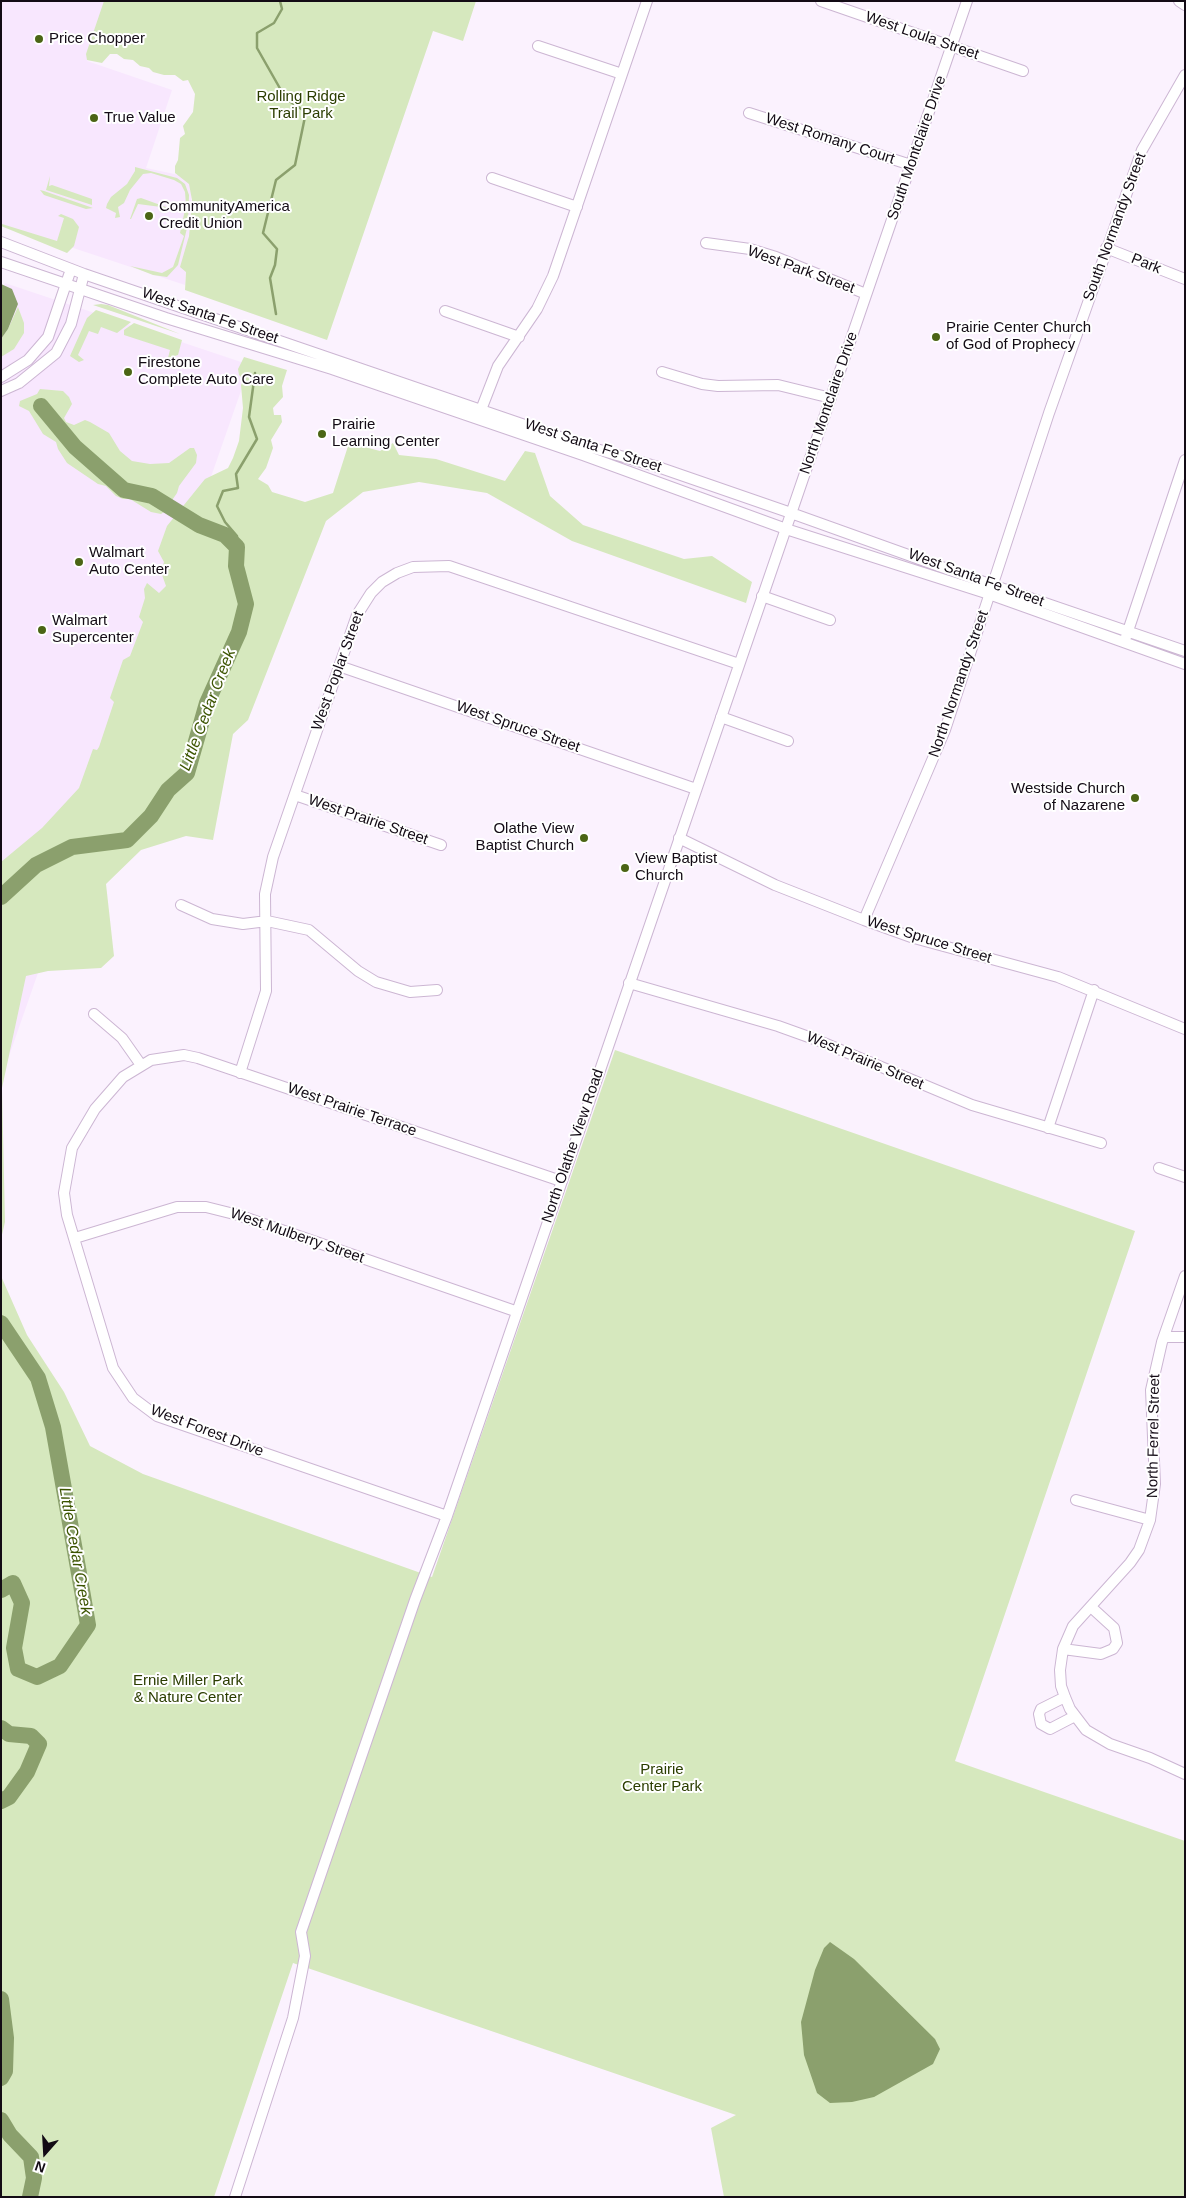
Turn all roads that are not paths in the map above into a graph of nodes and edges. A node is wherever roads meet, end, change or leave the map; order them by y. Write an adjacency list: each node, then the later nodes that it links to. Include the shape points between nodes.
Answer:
1 (647, 1): 9 (street)
2 (821, 1): 7 (street, West Loula Street)
3 (967, 1): 7 (street, South Montclaire Drive)
4 (1180, 1): 5 (street)
5 (1185, 4)
6 (538, 46): 9 (street)
7 (951, 46): 8 (street, West Loula Street); 12 (street, South Montclaire Drive)
8 (1023, 71)
9 (622, 74): 14 (street)
10 (1185, 75): 17 (street, South Normandy Street, via 1142,150)
11 (749, 113): 12 (street, West Romany Court)
12 (911, 165): 24 (street, South Montclaire Drive)
13 (492, 178): 14 (street)
14 (577, 207): 26 (street, via 545,294)
15 (1, 242): 19 (street, West Santa Fe Street)
16 (706, 243): 24 (street, West Park Street, via 767,254)
17 (1106, 248): 21 (street, Park); 31 (street, South Normandy Street)
18 (1, 262): 22 (street, West Santa Fe Street)
19 (71, 269): 20 (street, West Santa Fe Street); 22 (street)
20 (84, 274): 23 (street); 32 (street, West Santa Fe Street)
21 (1185, 279)
22 (66, 284): 23 (street, West Santa Fe Street); 28 (street, via 48,337 28,360)
23 (82, 289): 29 (street, via 56,353 19,383); 32 (street, West Santa Fe Street)
24 (866, 294): 30 (street, North Montclaire Drive)
25 (445, 311): 26 (street)
26 (519, 337): 32 (street, via 498,366)
27 (662, 372): 30 (street, via 702,384 778,385)
28 (1, 376)
29 (1, 391)
30 (831, 398): 34 (street, North Montclaire Drive)
31 (1049, 413): 36 (street, North Normandy Street)
32 (479, 414): 34 (street, West Santa Fe Street); 35 (street, West Santa Fe Street)
33 (1185, 460): 39 (street)
34 (791, 513): 35 (street, North Olathe View Road); 36 (street, West Santa Fe Street)
35 (786, 529): 36 (street, West Santa Fe Street); 37 (street, North Olathe View Road)
36 (990, 590): 39 (street, West Santa Fe Street); 51 (street, North Normandy Street, via 945,730)
37 (762, 596): 38 (street); 41 (street, North Olathe View Road)
38 (830, 620)
39 (1126, 636): 40 (street, West Santa Fe Street); 42 (street, West Santa Fe Street)
40 (1185, 651)
41 (739, 664): 43 (street, West Poplar Street, via 440,564 405,570 389,577 371,593 357,615); 44 (street, North Olathe View Road)
42 (1185, 664)
43 (339, 666): 46 (street, West Spruce Street); 47 (street, West Poplar Street)
44 (721, 717): 45 (street); 46 (street, North Olathe View Road)
45 (788, 741)
46 (696, 789): 48 (street, North Olathe View Road)
47 (295, 795): 49 (street, West Prairie Street); 52 (street, West Poplar Street, via 274,857 266,894)
48 (679, 838): 51 (street, West Spruce Street, via 775,885); 53 (street, North Olathe View Road)
49 (440, 845)
50 (181, 905): 52 (street, via 212,919 228,922)
51 (864, 920): 55 (street, West Spruce Street, via 914,938)
52 (267, 921): 54 (street, via 309,930 376,982 410,992); 59 (street, West Poplar Street, via 266,992)
53 (630, 983): 60 (street, West Prairie Street, via 778,1026 972,1105); 64 (street, North Olathe View Road)
54 (437, 990)
55 (1094, 990): 57 (street, West Spruce Street); 60 (street)
56 (94, 1014): 58 (street, via 122,1038)
57 (1185, 1029)
58 (141, 1065): 59 (street, West Prairie Terrace, via 161,1057 184,1055); 65 (street, West Prairie Terrace, via 113,1087 86,1122 72,1148 64,1193)
59 (240, 1072): 64 (street, West Prairie Terrace)
60 (1048, 1128): 61 (street, West Prairie Street)
61 (1101, 1142)
62 (1159, 1168): 63 (street)
63 (1185, 1177)
64 (562, 1181): 68 (street, North Olathe View Road)
65 (74, 1238): 68 (street, West Mulberry Street, via 177,1207 206,1207 238,1215); 72 (street, West Forest Drive, via 114,1368 123,1385 143,1407 183,1425)
66 (1185, 1276): 67 (street, North Ferrel Street)
67 (1181, 1300): 69 (street, North Ferrel Street)
68 (515, 1311): 72 (street, North Olathe View Road)
69 (1164, 1337): 70 (street); 73 (street, North Ferrel Street, via 1154,1367 1151,1390 1155,1484)
70 (1185, 1337)
71 (1076, 1500): 73 (street)
72 (447, 1516): 79 (street, North Olathe View Road, via 301,1932 305,1956 293,2018)
73 (1150, 1520): 74 (street, North Ferrel Street, via 1139,1550)
74 (1091, 1607): 75 (street, North Ferrel Street, via 1073,1626); 75 (street, via 1114,1628 1117,1643 1114,1649 1101,1654)
75 (1063, 1650): 76 (street, North Ferrel Street, via 1060,1670)
76 (1065, 1698): 77 (street, North Ferrel Street); 77 (street, via 1042,1709 1039,1714 1041,1724 1050,1728)
77 (1077, 1719): 78 (street, via 1098,1738)
78 (1185, 1774)
79 (235, 2197)

